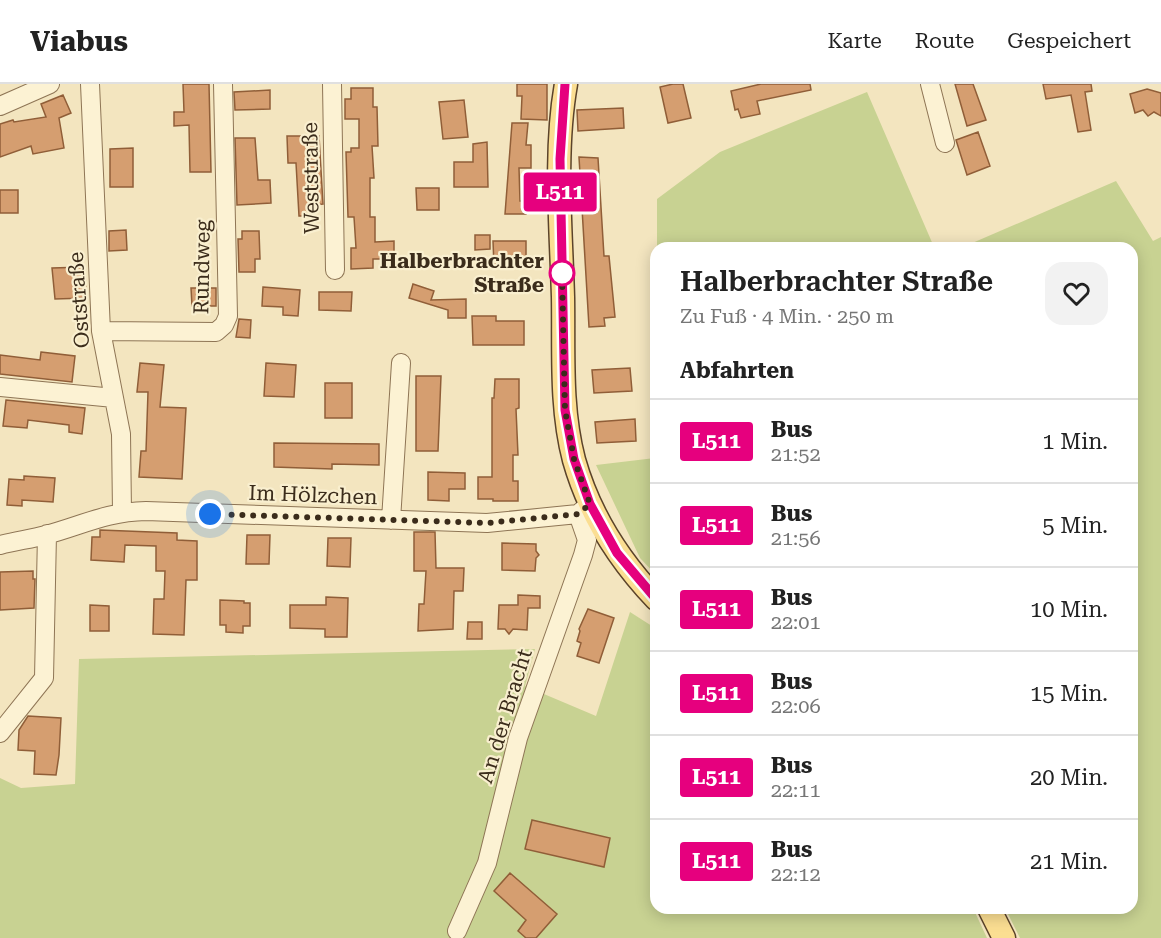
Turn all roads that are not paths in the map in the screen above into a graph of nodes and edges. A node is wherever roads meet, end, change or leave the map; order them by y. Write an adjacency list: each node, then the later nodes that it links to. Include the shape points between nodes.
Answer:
1 (50, 84): 7 (street)
2 (90, 84): 10 (street, Oststraße)
3 (223, 84): 10 (street, Rundweg, via 228,316 224,325 216,332)
4 (332, 84): 9 (street, Weststraße)
5 (566, 84): 14 (main road, via 560,159 565,410)
6 (930, 84): 8 (street)
7 (0, 106)
8 (945, 143)
9 (335, 270)
10 (101, 332): 13 (street, Oststraße)
11 (401, 363): 16 (street)
12 (0, 387): 13 (street)
13 (114, 398): 15 (street, Oststraße, via 121,434)
14 (584, 509): 16 (street, Im Hölzchen, via 487,523); 19 (main road); 22 (street, An der Bracht, via 587,540 583,555 518,738 487,862)
15 (122, 512): 16 (street, Im Hölzchen); 17 (street, Im Hölzchen)
16 (391, 520)
17 (47, 534): 18 (street, Im Hölzchen); 20 (street, via 44,678)
18 (0, 545)
19 (650, 592)
20 (0, 733)
21 (992, 914): 23 (main road)
22 (457, 931)
23 (1004, 938)

